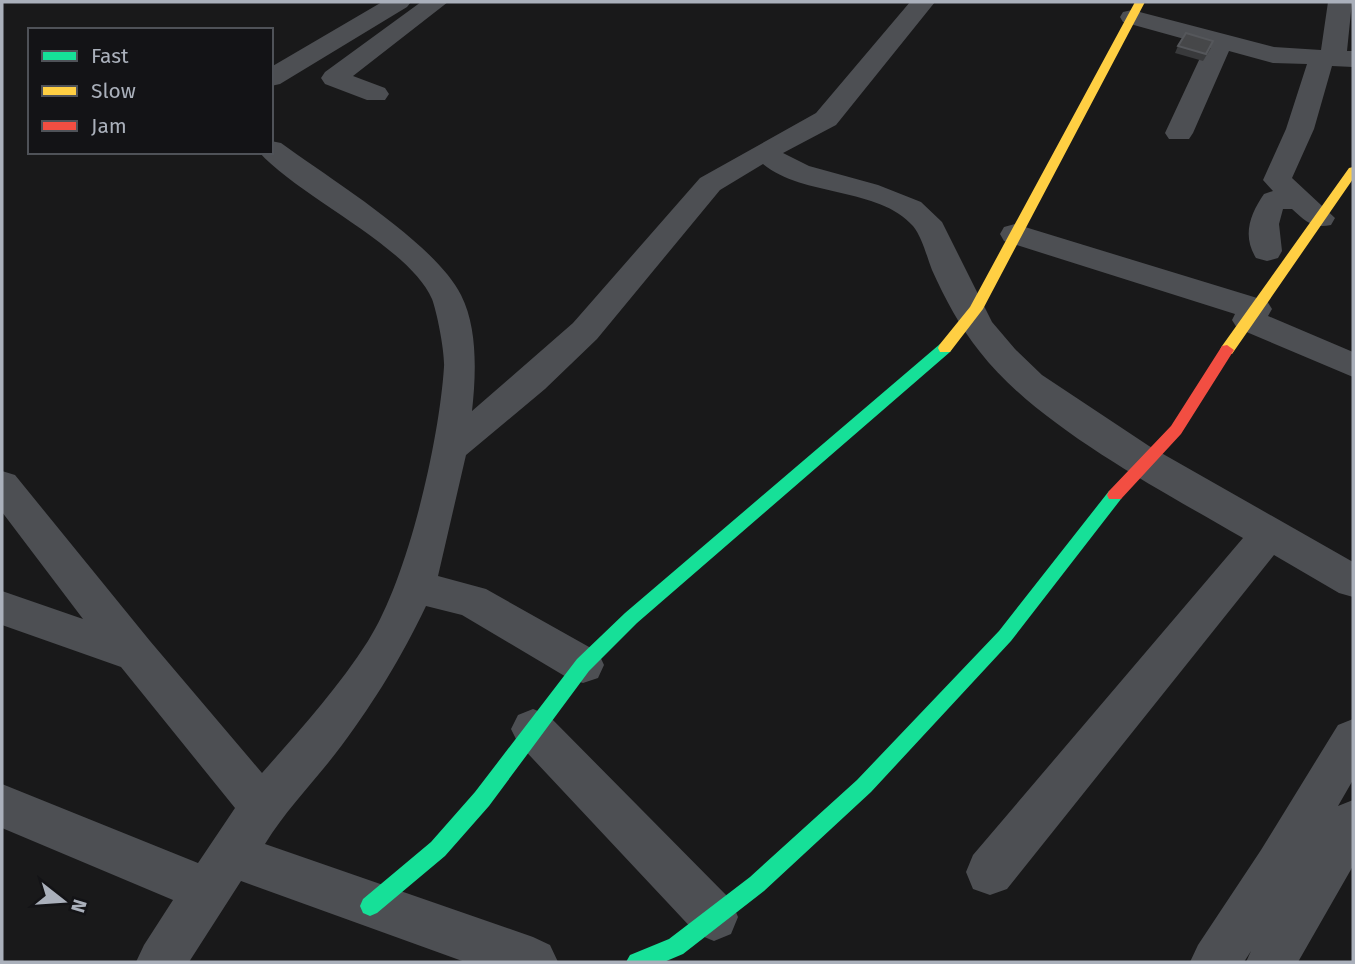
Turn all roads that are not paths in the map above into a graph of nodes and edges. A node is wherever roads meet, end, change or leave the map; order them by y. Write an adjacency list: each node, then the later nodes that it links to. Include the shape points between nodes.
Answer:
1 (399, 2): 8 (street)
2 (436, 2): 9 (street, via 334,78)
3 (923, 2): 12 (street, via 826,119)
4 (1340, 2): 7 (street)
5 (1136, 10): 6 (street); 15 (street)
6 (1220, 42): 7 (street, via 1273,55); 10 (street)
7 (1336, 58): 14 (street, via 1277,180)
8 (273, 77)
9 (376, 94)
10 (1179, 133)
11 (273, 150): 20 (street, via 418,259 447,297 460,364)
12 (765, 152): 18 (street, via 783,166 888,199 919,214); 20 (street, via 710,184 585,331)
13 (1353, 172): 14 (street)
14 (1309, 209): 16 (street, via 1274,200 1262,219); 17 (street)
15 (1015, 234): 17 (street); 18 (street)
16 (1267, 251)
17 (1252, 315): 19 (street); 21 (street, via 1176,430)
18 (971, 316): 21 (street, via 1027,380); 28 (street, via 951,343 631,618)
19 (1353, 365)
20 (450, 449): 25 (street)
21 (1143, 461): 23 (street); 37 (street, via 986,656 864,786)
22 (2, 485): 27 (street)
23 (1270, 533): 24 (street); 34 (street)
24 (1353, 581)
25 (416, 587): 28 (street, via 472,601); 32 (street, via 383,653)
26 (2, 608): 27 (street)
27 (135, 654): 32 (street)
28 (583, 666): 29 (street)
29 (533, 729): 36 (street, via 438,849); 37 (street)
30 (1353, 739): 41 (street)
31 (2, 806): 35 (street)
32 (262, 807): 35 (street)
33 (1353, 822): 42 (street)
34 (990, 872)
35 (219, 873): 36 (street); 38 (street)
36 (370, 906): 39 (street)
37 (714, 917): 40 (street, via 676,947)
38 (161, 962)
39 (533, 962)
40 (637, 962)
41 (1215, 962)
42 (1271, 962)

